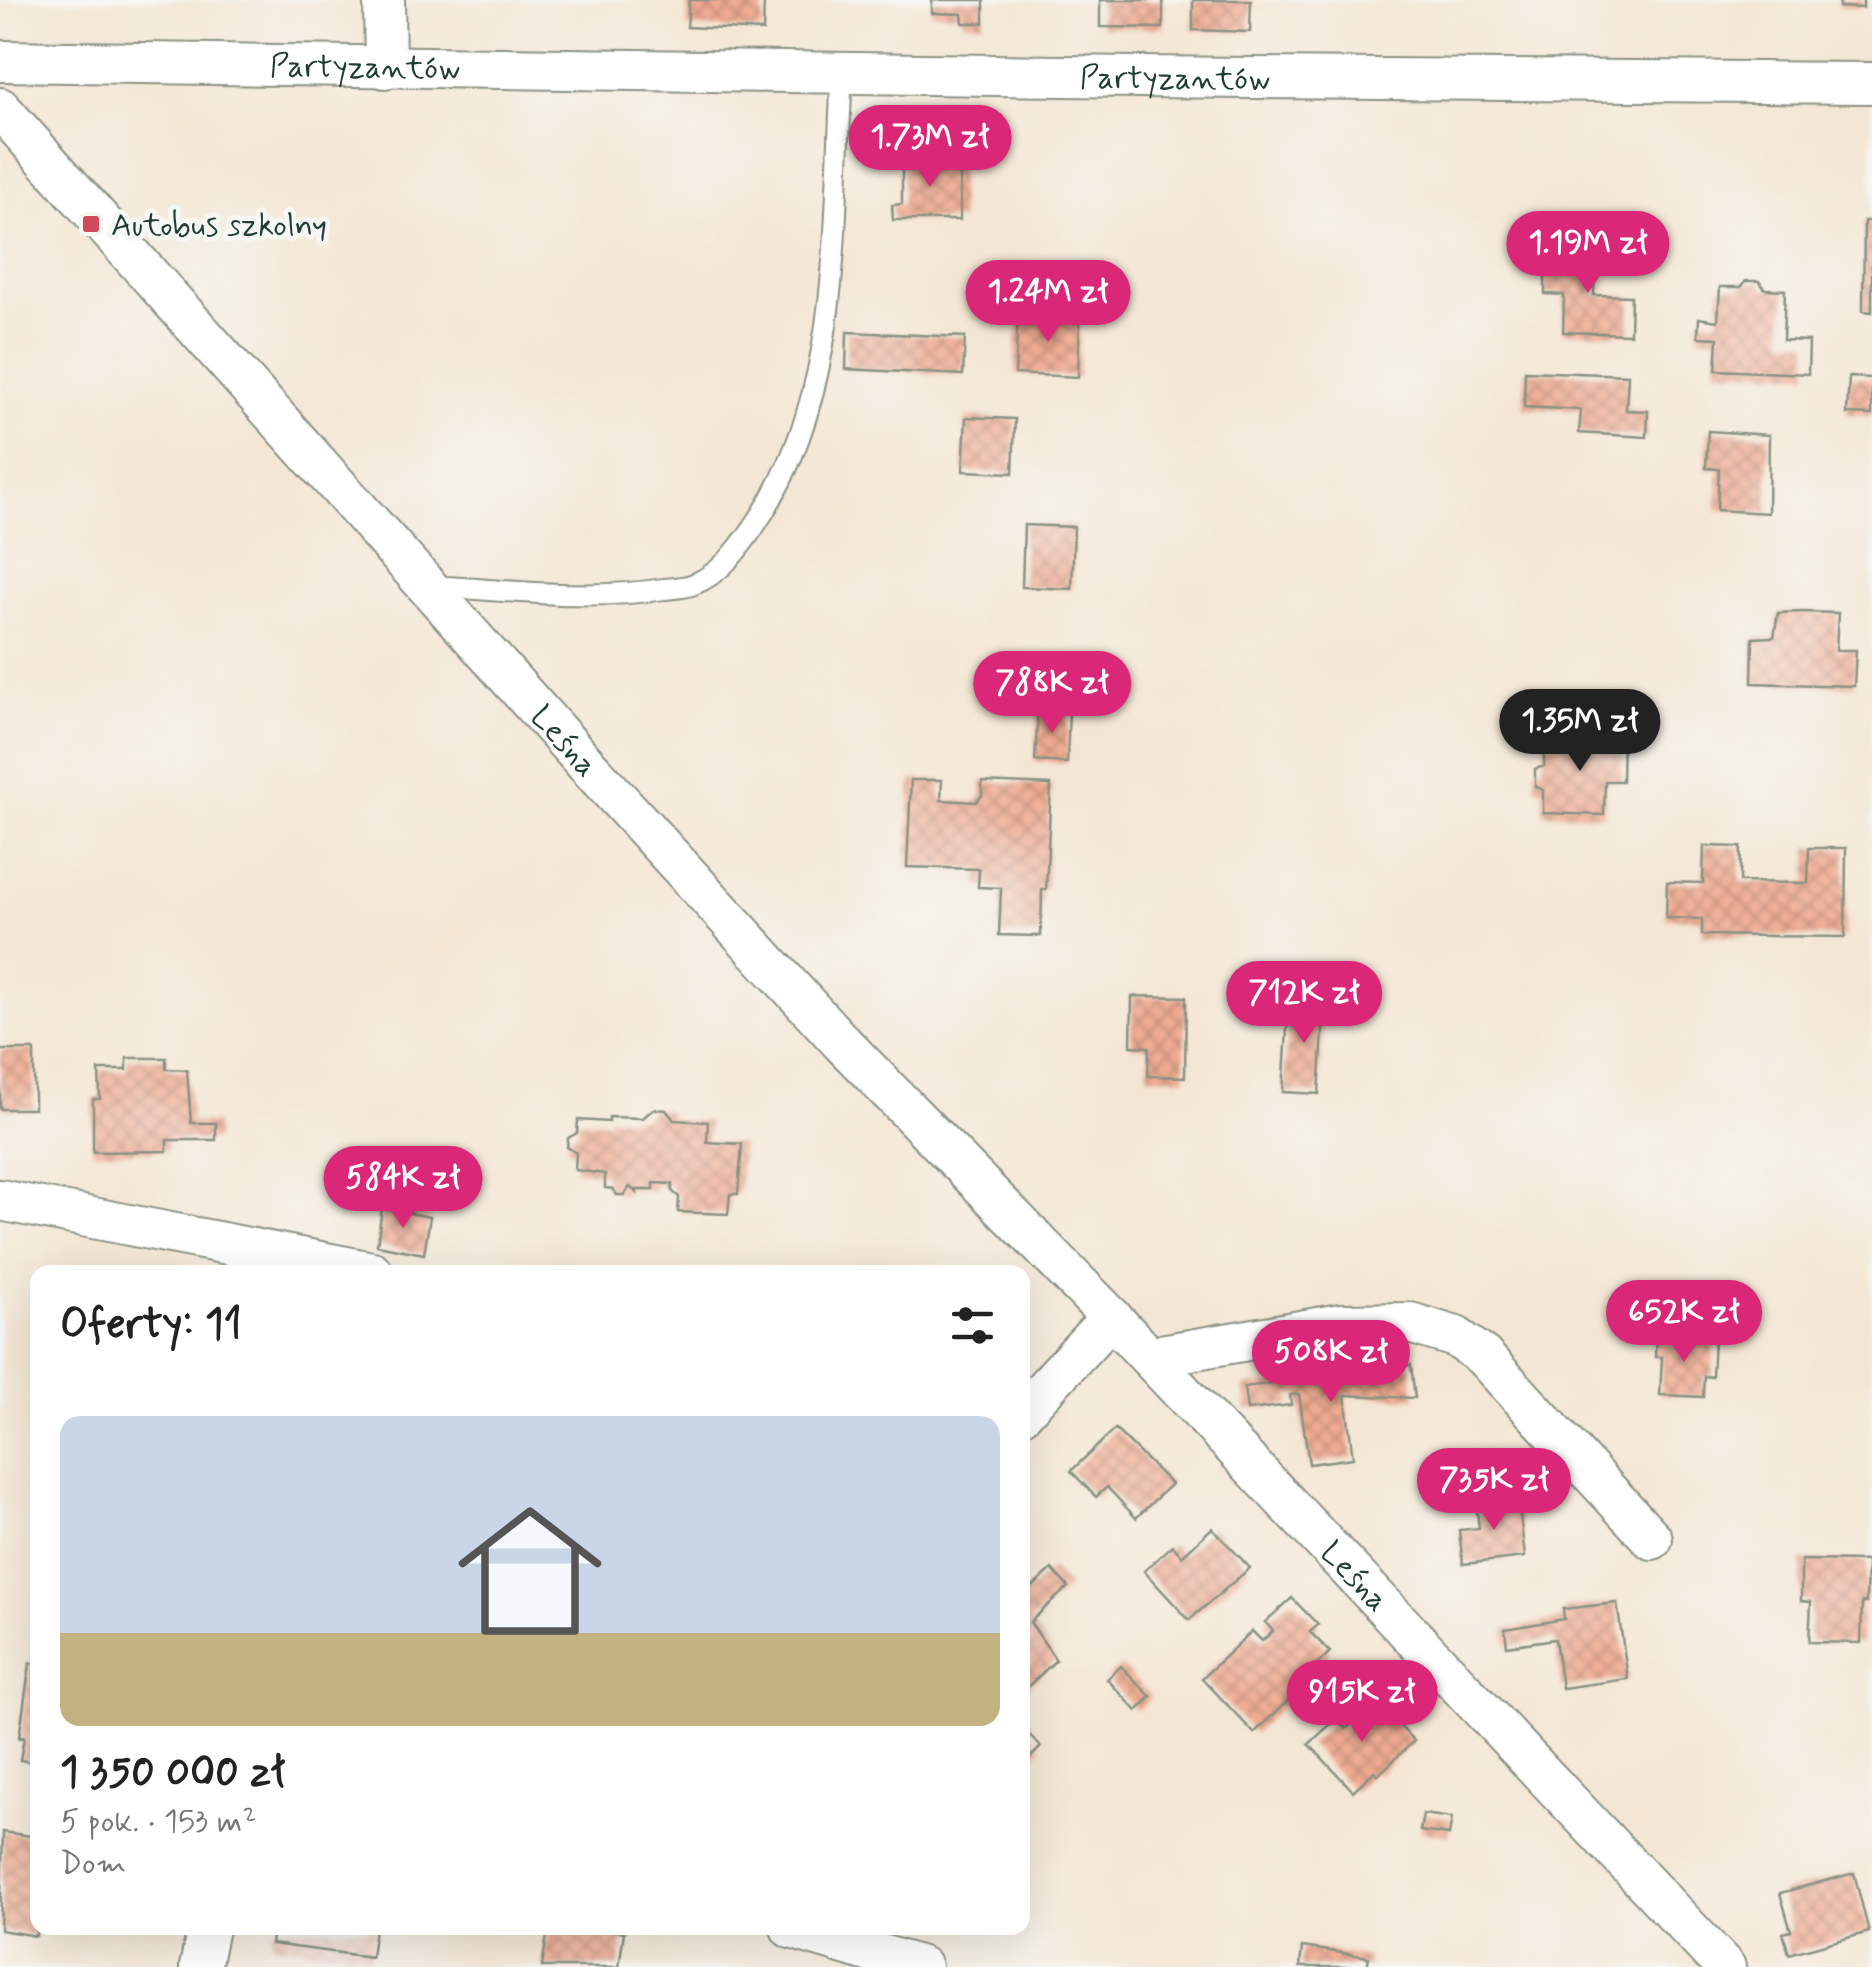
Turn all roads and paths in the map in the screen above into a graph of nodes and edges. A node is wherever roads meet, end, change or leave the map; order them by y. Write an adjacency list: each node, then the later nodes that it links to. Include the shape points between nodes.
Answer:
1 (384, 0): 3 (street)
2 (0, 61): 3 (street, Partyzantów)
3 (385, 68): 4 (street, Partyzantów)
4 (842, 73): 5 (street, Partyzantów); 7 (lane, via 820,370 789,461 731,559 694,584 635,594)
5 (1872, 83)
6 (0, 108): 7 (street, Leśna)
7 (427, 586): 10 (street, Leśna, via 841,1042)
8 (0, 1200): 9 (street)
9 (336, 1265)
10 (1111, 1317): 11 (street, Leśna); 12 (street)
11 (1149, 1356): 13 (street, via 1341,1324 1410,1323 1456,1337 1483,1356); 18 (street, Leśna)
12 (1030, 1404)
13 (1652, 1539)
14 (207, 1935): 16 (street)
15 (814, 1935): 17 (street)
16 (200, 1967)
17 (921, 1967)
18 (1724, 1967)

